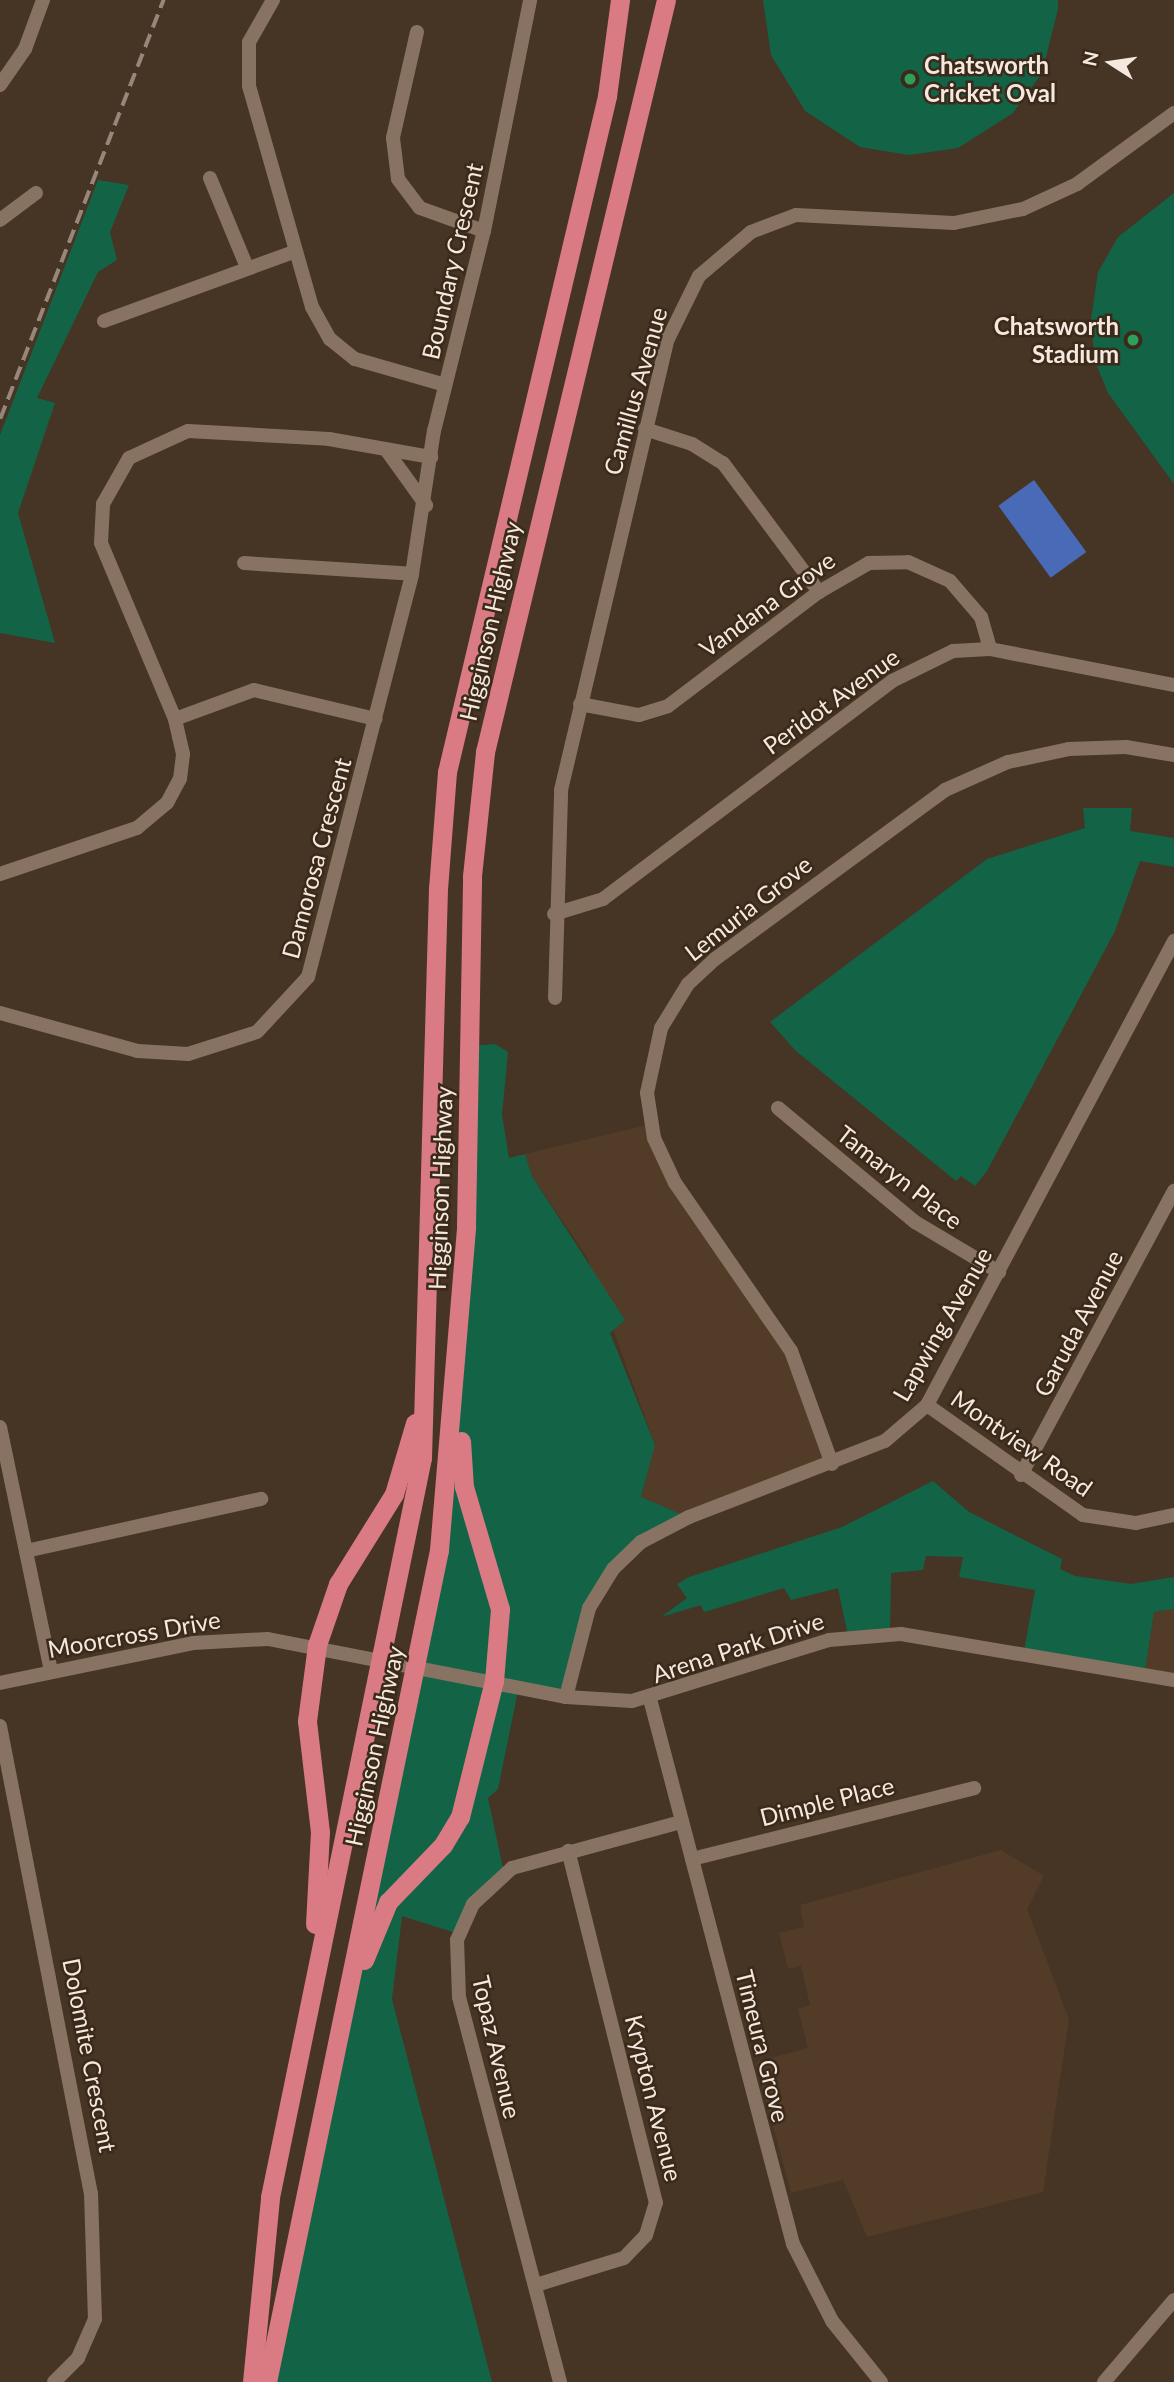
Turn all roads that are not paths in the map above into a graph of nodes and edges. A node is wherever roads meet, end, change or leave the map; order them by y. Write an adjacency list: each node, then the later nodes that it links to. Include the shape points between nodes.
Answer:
1 (43, 0): 7 (street, via 25,49)
2 (273, 0): 13 (street, Boundary Crescent, via 249,42 249,86)
3 (530, 0): 12 (street, Boundary Crescent)
4 (620, 0): 38 (highway, Higginson Highway, via 607,96 447,772 438,889)
5 (666, 0): 37 (highway, Higginson Highway, via 485,752 472,876)
6 (417, 32): 12 (street, via 393,138 398,180 430,214)
7 (3, 81)
8 (1174, 113): 17 (street, Camillus Avenue, via 1077,184 1023,209 954,223 818,212 751,232 713,260 688,292 668,339)
9 (210, 178): 14 (street)
10 (36, 193): 11 (street)
11 (0, 220)
12 (484, 230): 16 (street, Boundary Crescent)
13 (296, 251): 14 (street); 16 (street, Boundary Crescent, via 312,307 340,349 375,368)
14 (246, 265): 15 (street)
15 (104, 321)
16 (446, 385): 19 (street, Damorosa Crescent)
17 (645, 429): 23 (street, via 692,444 723,463); 26 (street, Camillus Avenue)
18 (387, 451): 19 (street); 20 (street); 27 (street, via 329,439 188,431 129,458 103,504 101,543)
19 (431, 457): 20 (street, Damorosa Crescent)
20 (426, 505): 22 (street, Damorosa Crescent)
21 (244, 563): 22 (street)
22 (412, 574): 28 (street, Damorosa Crescent)
23 (819, 592): 24 (street, Vandana Grove, via 869,563 929,568 950,580 981,617); 26 (street, Vandana Grove, via 668,706 639,715)
24 (990, 649): 25 (street, Peridot Avenue); 31 (street, Peridot Avenue, via 953,651 911,669 603,900)
25 (1174, 685)
26 (580, 704): 31 (street, Camillus Avenue, via 556,817)
27 (174, 719): 28 (street, via 254,690); 30 (street, via 183,754 180,779 148,821)
28 (376, 719): 34 (street, Damorosa Crescent, via 318,950 308,978 276,1017 212,1051 164,1054)
29 (1174, 755): 42 (street, Lemuria Grove, via 1126,747 1069,749 1008,762 945,789 715,959 688,984 661,1028 647,1093 654,1138 675,1183 791,1351)
30 (0, 874)
31 (554, 914): 33 (street, Camillus Avenue)
32 (1174, 941): 39 (street, Lapwing Avenue)
33 (555, 998)
34 (0, 1013)
35 (778, 1108): 39 (street, Tamaryn Place, via 933,1235)
36 (1174, 1191): 43 (street, Garuda Avenue)
37 (466, 1226): 48 (highway, Higginson Highway, via 448,1476); 51 (highway, via 461,1452 468,1504 500,1609)
38 (432, 1259): 47 (highway, via 407,1458 388,1505 332,1596); 60 (highway, Higginson Highway, via 422,1458)
39 (999, 1272): 40 (street, Lapwing Avenue)
40 (926, 1405): 42 (street, Lapwing Avenue, via 885,1441); 43 (street, Montview Road)
41 (0, 1427): 46 (street)
42 (832, 1464): 53 (street, Lapwing Avenue, via 689,1517 641,1542 613,1569 589,1608)
43 (1021, 1475): 45 (street, Montview Road, via 1083,1515 1136,1523)
44 (261, 1499): 46 (street)
45 (1174, 1515)
46 (26, 1551): 49 (street)
47 (317, 1645): 48 (street, Moorcross Drive); 49 (street, Moorcross Drive, via 217,1640); 60 (highway, via 307,1721 320,1863)
48 (410, 1658): 51 (street, Arena Park Drive); 61 (highway, Higginson Highway, via 413,1680)
49 (51, 1672): 52 (street, Moorcross Drive)
50 (1174, 1680): 54 (street, Arena Park Drive, via 936,1638 869,1634 796,1648)
51 (494, 1681): 53 (street, Arena Park Drive); 61 (highway, via 460,1817 443,1845 388,1902)
52 (0, 1683)
53 (566, 1697): 54 (street, Arena Park Drive)
54 (650, 1699): 57 (street, Timeura Grove)
55 (0, 1726): 64 (street, Dolomite Crescent, via 91,2193 95,2319 78,2358)
56 (974, 1788): 59 (street, Dimple Place)
57 (681, 1822): 58 (street, Topaz Avenue); 59 (street, Timeura Grove)
58 (568, 1852): 62 (street, Topaz Avenue, via 495,1879 464,1920 455,1956 458,1997); 62 (street, Krypton Avenue, via 656,2203 646,2235 624,2258)
59 (692, 1859): 68 (street, Timeura Grove, via 793,2244 832,2321)
60 (300, 2047): 65 (highway, Higginson Highway, via 266,2223)
61 (334, 2055): 66 (highway, Higginson Highway)
62 (536, 2285): 67 (street, Topaz Avenue)
63 (1174, 2300): 69 (street)
64 (54, 2382)
65 (252, 2382)
66 (267, 2382)
67 (560, 2382)
68 (881, 2382)
69 (1104, 2382)

